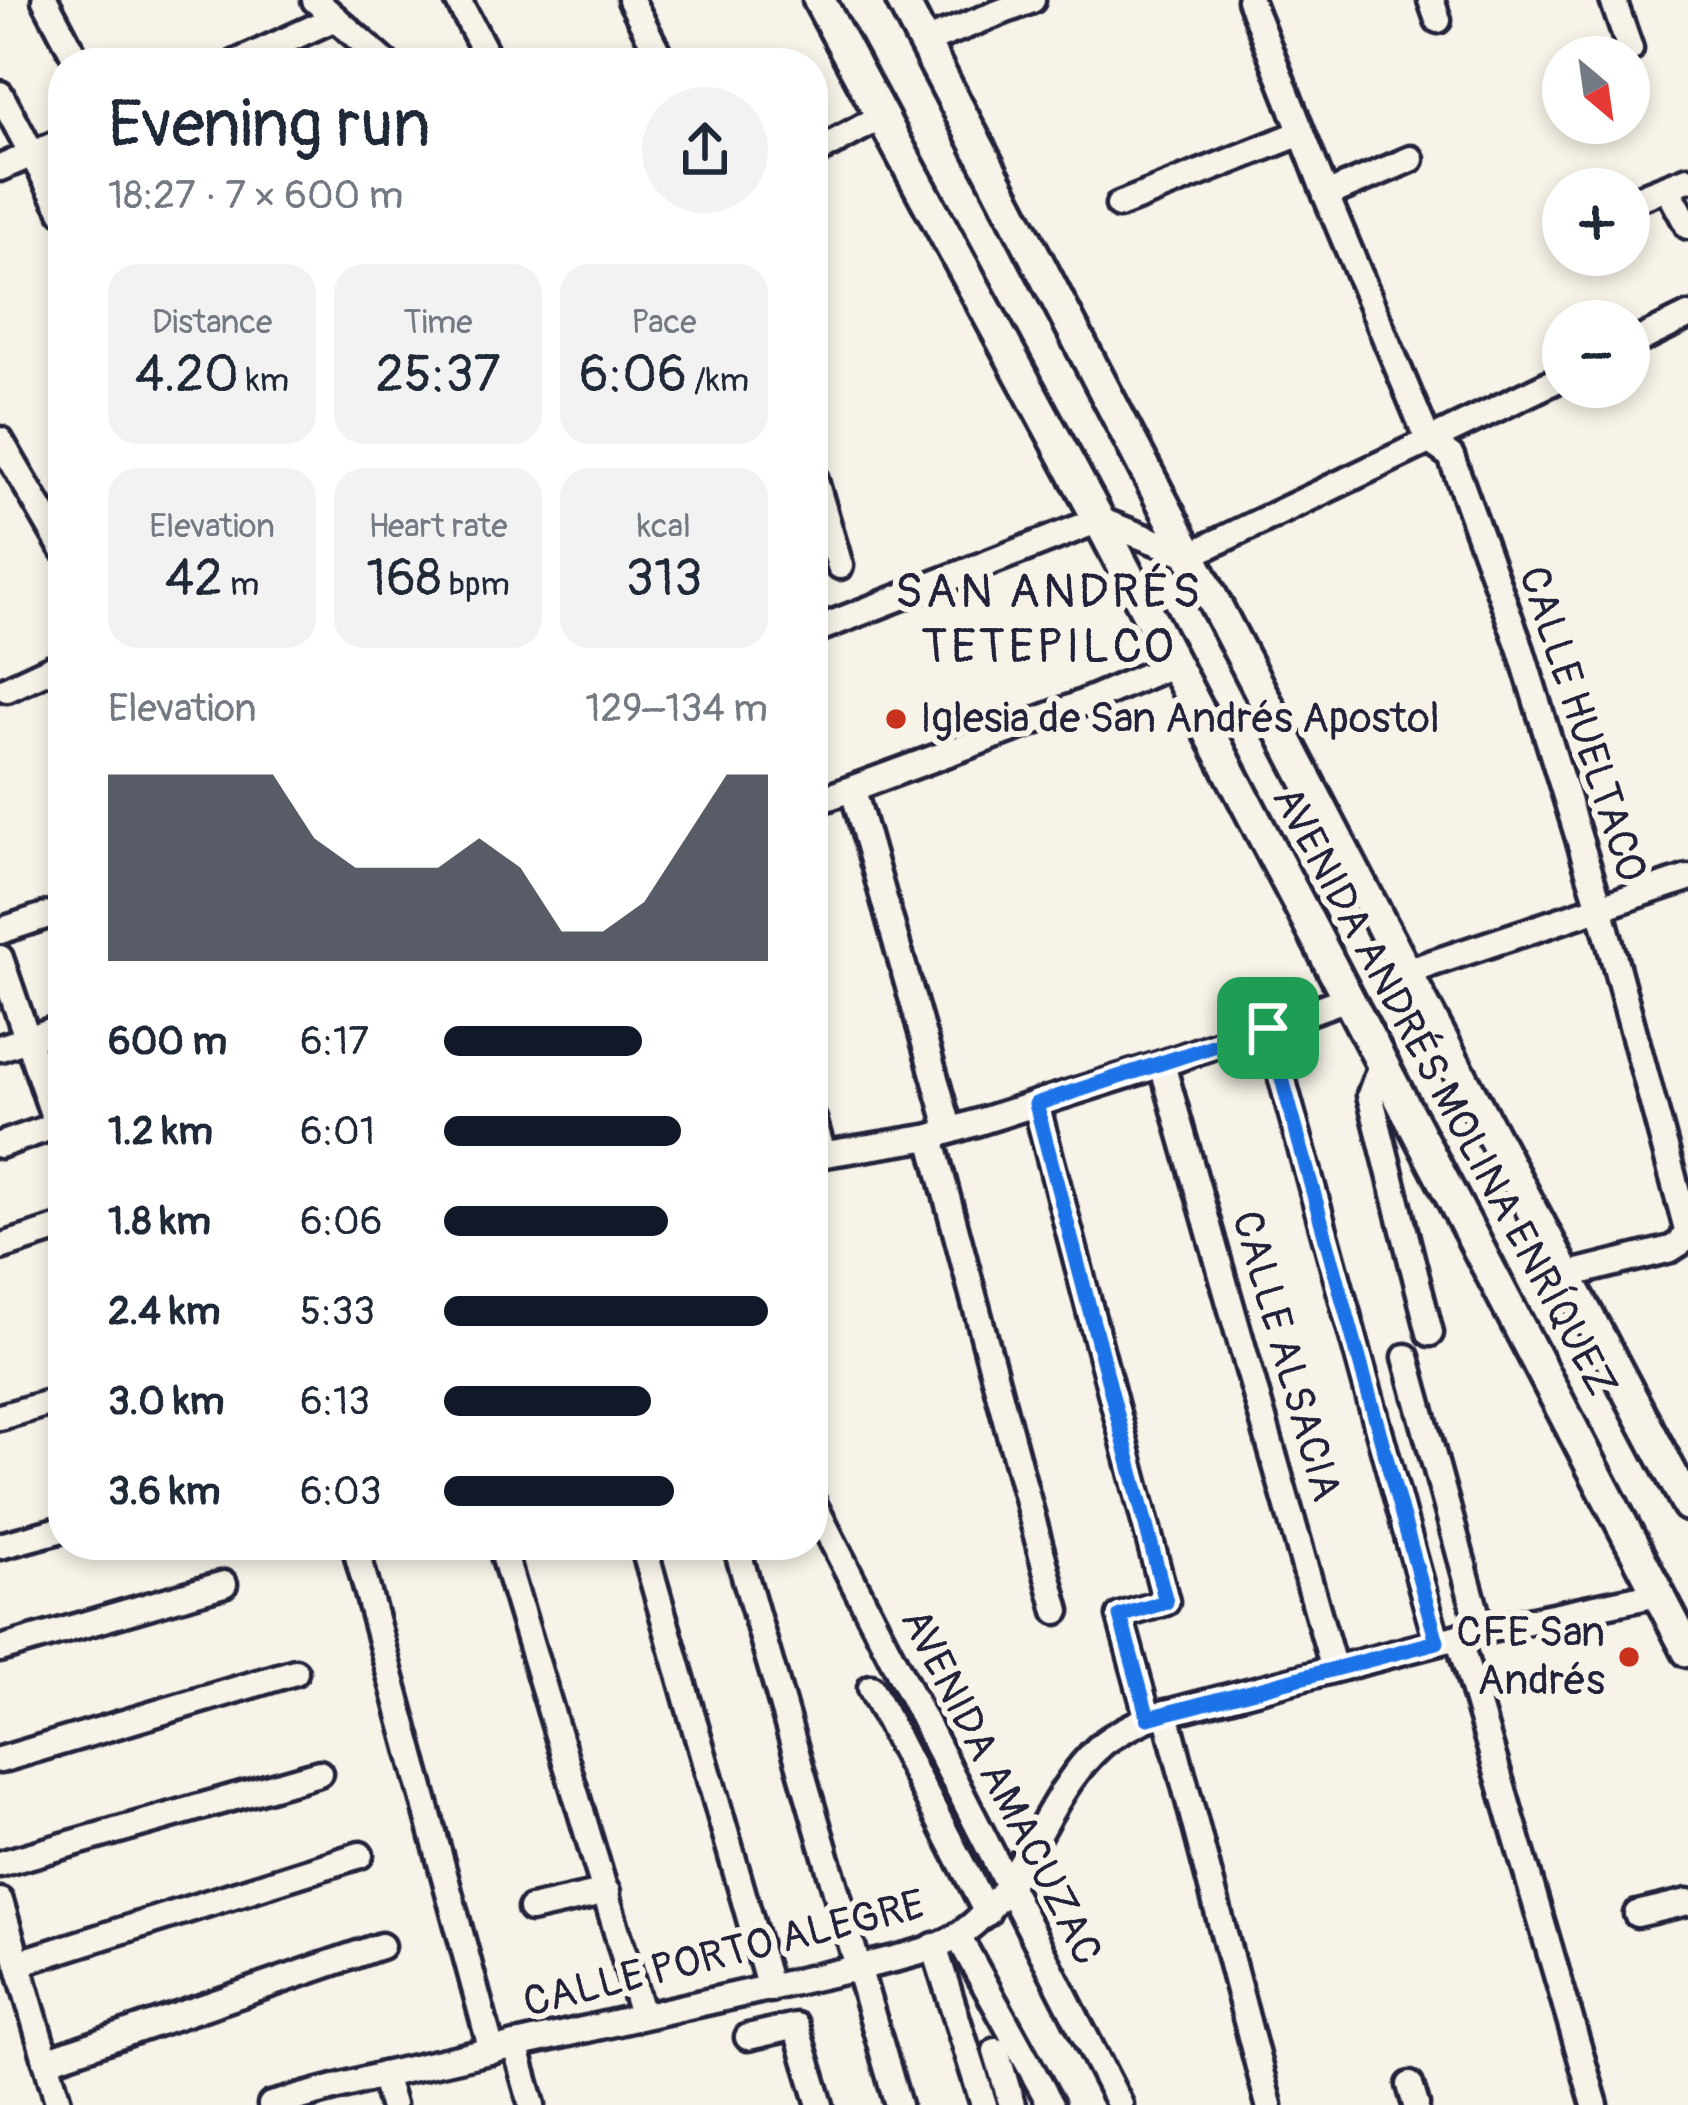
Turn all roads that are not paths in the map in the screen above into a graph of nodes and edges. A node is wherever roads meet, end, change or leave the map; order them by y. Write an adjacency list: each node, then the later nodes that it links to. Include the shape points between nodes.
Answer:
1 (45, 0): 13 (street)
2 (315, 0): 10 (street)
3 (458, 0): 16 (street)
4 (631, 0): 17 (street)
5 (819, 0): 19 (main road, AVENIDA ANDRÉS MOLINA ENRÍQUEZ)
6 (902, 0): 12 (main road, AVENIDA ANDRÉS MOLINA ENRÍQUEZ)
7 (1032, 0): 12 (street)
8 (1250, 0): 20 (street, CALLE HUELTACO)
9 (1613, 0): 11 (street)
10 (335, 18): 14 (street); 15 (street)
11 (1625, 36)
12 (924, 42): 39 (main road, AVENIDA ANDRÉS MOLINA ENRÍQUEZ)
13 (70, 48)
14 (269, 48)
15 (369, 48)
16 (483, 48)
17 (655, 48)
18 (0, 94): 23 (street)
19 (880, 117): 21 (street); 36 (main road, AVENIDA ANDRÉS MOLINA ENRÍQUEZ)
20 (1301, 133): 28 (street, CALLE HUELTACO); 29 (street)
21 (828, 146)
22 (48, 148): 23 (street)
23 (33, 154): 25 (street); 26 (street)
24 (1411, 159): 28 (street)
25 (0, 168)
26 (48, 183)
27 (1678, 184): 30 (street)
28 (1326, 195): 34 (street, CALLE HUELTACO)
29 (1119, 205)
30 (1688, 226)
31 (1688, 316): 32 (street)
32 (1650, 335)
33 (1542, 387): 34 (street)
34 (1429, 440): 39 (street); 48 (street, CALLE HUELTACO, via 1451,456)
35 (4, 457): 38 (street)
36 (1100, 520): 39 (street); 41 (street); 42 (main road, AVENIDA ANDRÉS MOLINA ENRÍQUEZ)
37 (828, 525): 40 (street)
38 (48, 526)
39 (1190, 555): 52 (main road, AVENIDA ANDRÉS MOLINA ENRÍQUEZ)
40 (840, 566)
41 (828, 626)
42 (1174, 664): 45 (street); 53 (main road, AVENIDA ANDRÉS MOLINA ENRÍQUEZ)
43 (48, 670): 44 (street)
44 (7, 688)
45 (853, 790): 46 (street); 63 (street)
46 (828, 798)
47 (1688, 878): 48 (street)
48 (1600, 907): 52 (street); 68 (street, CALLE HUELTACO, via 1687,1229 1671,1249)
49 (48, 915): 50 (street)
50 (0, 931)
51 (0, 958): 56 (street)
52 (1406, 972): 68 (main road, AVENIDA ANDRÉS MOLINA ENRÍQUEZ)
53 (1348, 998): 54 (street); 58 (main road, AVENIDA ANDRÉS MOLINA ENRÍQUEZ)
54 (1268, 1028): 59 (street); 84 (street)
55 (48, 1032): 56 (street)
56 (28, 1039): 57 (street); 60 (street)
57 (0, 1048)
58 (1382, 1062): 69 (street, via 1370,1095); 82 (main road, AVENIDA ANDRÉS MOLINA ENRÍQUEZ)
59 (1162, 1064): 61 (street); 87 (street, CALLE ALSACIA)
60 (48, 1093)
61 (1036, 1104): 63 (street); 90 (street, via 1166,1602 1120,1616)
62 (48, 1129): 64 (street)
63 (940, 1134): 65 (street); 83 (street)
64 (0, 1145)
65 (828, 1153)
66 (48, 1232): 67 (street)
67 (0, 1247)
68 (1567, 1275): 73 (main road, AVENIDA ANDRÉS MOLINA ENRÍQUEZ)
69 (1430, 1333)
70 (1406, 1357): 84 (street)
71 (48, 1403): 72 (street)
72 (0, 1417)
73 (1688, 1505)
74 (48, 1533): 76 (street)
75 (828, 1533): 95 (street, AVENIDA AMACUZAC)
76 (0, 1546)
77 (360, 1560): 110 (street)
78 (507, 1560): 96 (street)
79 (647, 1560): 107 (street)
80 (740, 1560): 106 (street)
81 (224, 1584): 85 (street)
82 (1658, 1594): 84 (street, CALLE PORTO ALEGRE); 86 (main road, AVENIDA ANDRÉS MOLINA ENRÍQUEZ)
83 (1058, 1611)
84 (1459, 1636): 87 (street, CALLE PORTO ALEGRE); 125 (street)
85 (0, 1649)
86 (1688, 1651)
87 (1334, 1669): 90 (street, CALLE PORTO ALEGRE)
88 (295, 1672): 91 (street)
89 (872, 1688): 100 (street)
90 (1157, 1715): 95 (street, CALLE PORTO ALEGRE, via 1102,1743 1068,1782); 124 (street)
91 (0, 1760)
92 (319, 1773): 94 (street)
93 (360, 1855): 105 (street)
94 (0, 1864)
95 (1006, 1886): 100 (street, CALLE PORTO ALEGRE); 123 (street, AVENIDA AMACUZAC)
96 (607, 1892): 99 (street); 108 (street)
97 (0, 1901): 105 (street)
98 (1688, 1902): 101 (street)
99 (531, 1909)
100 (987, 1913): 102 (street, CALLE PORTO ALEGRE)
101 (1637, 1914)
102 (958, 1936): 104 (street, CALLE PORTO ALEGRE); 122 (street)
103 (381, 1946): 112 (street)
104 (934, 1946): 106 (street, CALLE PORTO ALEGRE); 120 (street)
105 (19, 1963): 112 (street)
106 (857, 1968): 107 (street, CALLE PORTO ALEGRE); 119 (street)
107 (770, 1989): 108 (street, CALLE PORTO ALEGRE)
108 (642, 2015): 110 (street, CALLE PORTO ALEGRE)
109 (748, 2037): 118 (street, via 796,2026)
110 (503, 2048): 113 (street, CALLE PORTO ALEGRE); 117 (street)
111 (996, 2051): 121 (street)
112 (46, 2060): 114 (street)
113 (383, 2075): 115 (street, CALLE PORTO ALEGRE); 116 (street)
114 (59, 2105)
115 (271, 2105)
116 (392, 2105)
117 (532, 2105)
118 (820, 2105)
119 (898, 2105)
120 (984, 2105)
121 (1012, 2105)
122 (1051, 2105)
123 (1120, 2105)
124 (1269, 2105)
125 (1594, 2105)

